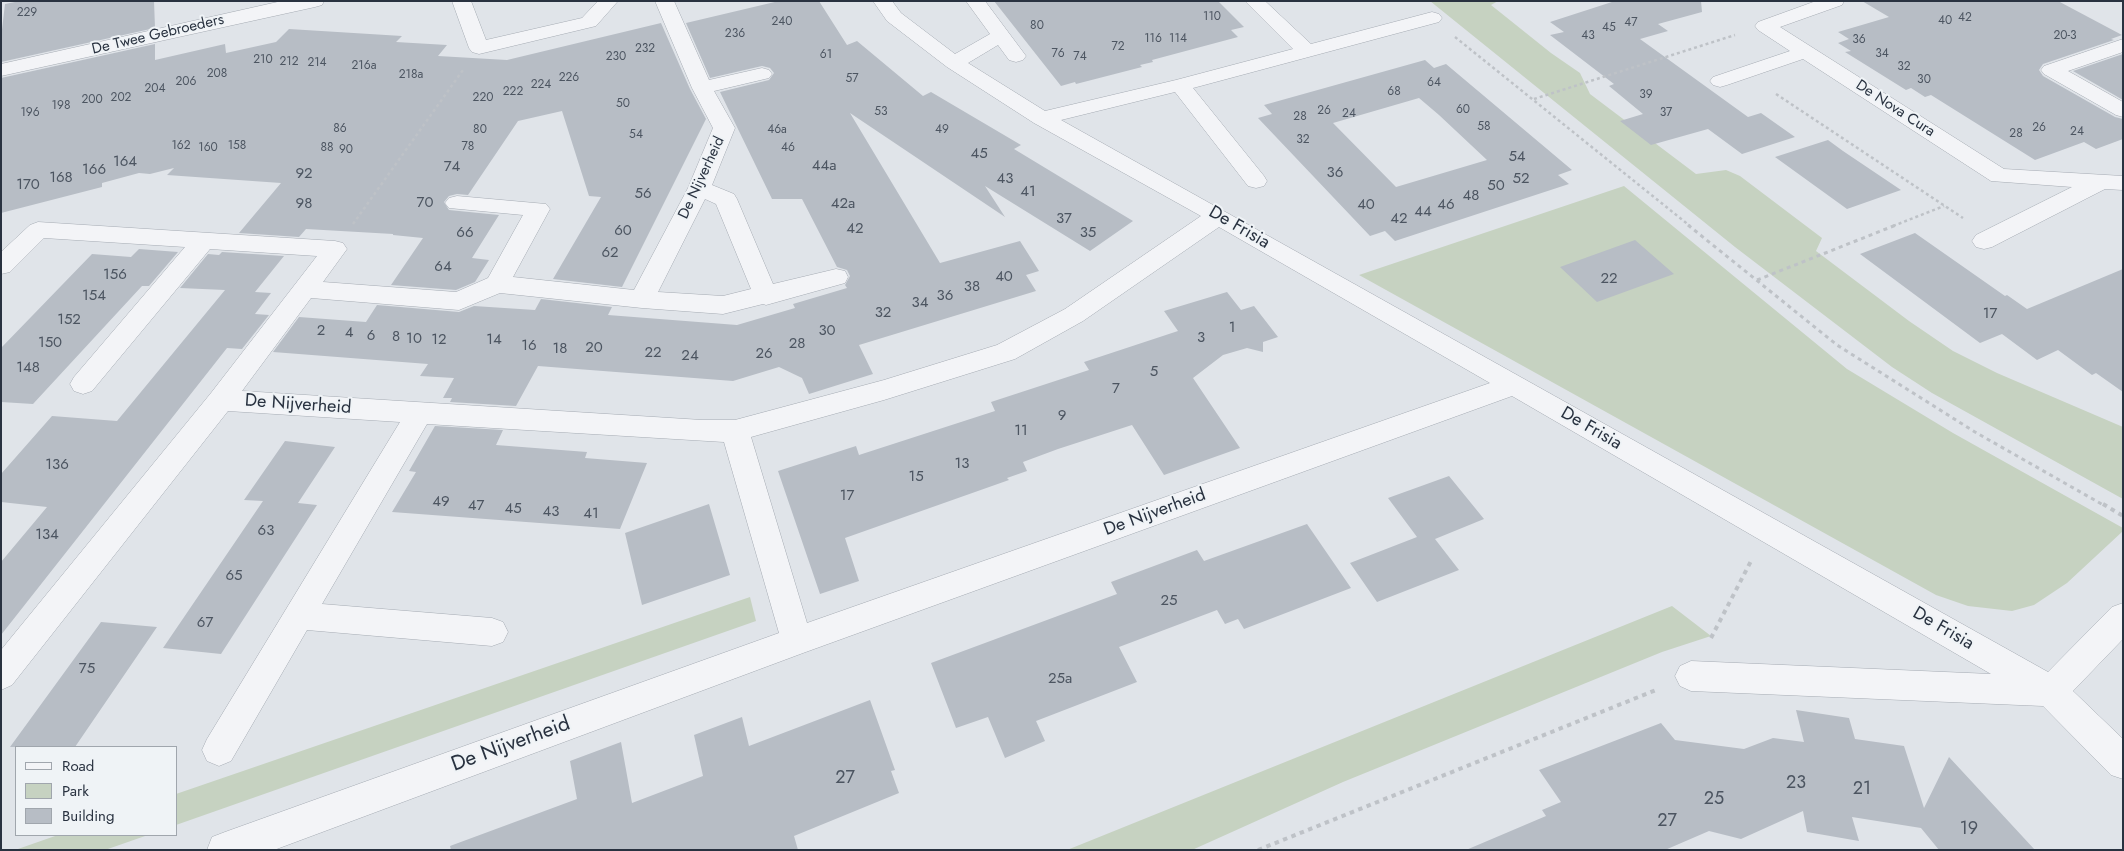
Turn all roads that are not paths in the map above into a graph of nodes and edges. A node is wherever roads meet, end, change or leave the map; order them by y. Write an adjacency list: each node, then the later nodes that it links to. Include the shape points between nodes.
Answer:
1 (315, 1): 16 (street, De Twee Gebroeders)
2 (461, 1): 3 (street, via 478,48 589,22)
3 (609, 1)
4 (664, 1): 20 (street, De Nijverheid)
5 (882, 1): 15 (street, De Frisia, via 894,16)
6 (975, 1): 10 (street)
7 (1254, 1): 12 (street)
8 (1832, 2): 13 (street, De Nova Cura, via 1765,26)
9 (1432, 18): 12 (street)
10 (1000, 36): 14 (street); 15 (street)
11 (2123, 45): 21 (street, via 2051,70)
12 (1306, 50): 19 (street)
13 (1805, 52): 18 (street); 24 (street, De Nova Cura, via 1999,176)
14 (1016, 56)
15 (954, 63): 22 (street, De Frisia)
16 (1, 70)
17 (762, 74): 20 (street)
18 (1720, 82)
19 (1180, 85): 22 (street); 23 (street)
20 (702, 88): 25 (street, De Nijverheid, via 724,128)
21 (2123, 111)
22 (1042, 118): 27 (street, De Frisia)
23 (1256, 181)
24 (2112, 183): 28 (street, De Nova Cura)
25 (699, 188): 34 (street, via 726,199); 35 (street, De Nijverheid)
26 (457, 203): 32 (street, via 538,209)
27 (1218, 216): 37 (street, De Frisia); 40 (street, De Nijverheid, via 1074,315 1006,352)
28 (1988, 239)
29 (204, 240): 30 (street, via 38,230); 33 (street, De Nijverheid, via 335,249); 36 (street)
30 (1, 266)
31 (836, 277): 34 (street)
32 (497, 284): 33 (street, via 459,301); 35 (street)
33 (304, 290): 38 (street, De Nijverheid)
34 (766, 296): 35 (street, via 723,305)
35 (642, 299)
36 (83, 384)
37 (1514, 385): 44 (street, De Nijverheid); 47 (street, De Frisia)
38 (221, 400): 39 (street, De Nijverheid); 45 (street, De Nijverheid)
39 (419, 413): 40 (street, De Nijverheid); 41 (street)
40 (735, 431): 44 (street)
41 (299, 616): 43 (street); 48 (street)
42 (2123, 617): 47 (street)
43 (492, 632)
44 (797, 641): 50 (street, De Nijverheid)
45 (2, 672)
46 (1692, 676): 47 (street)
47 (2052, 691): 49 (street, De Frisia)
48 (219, 750)
49 (2123, 763)
50 (225, 850)

